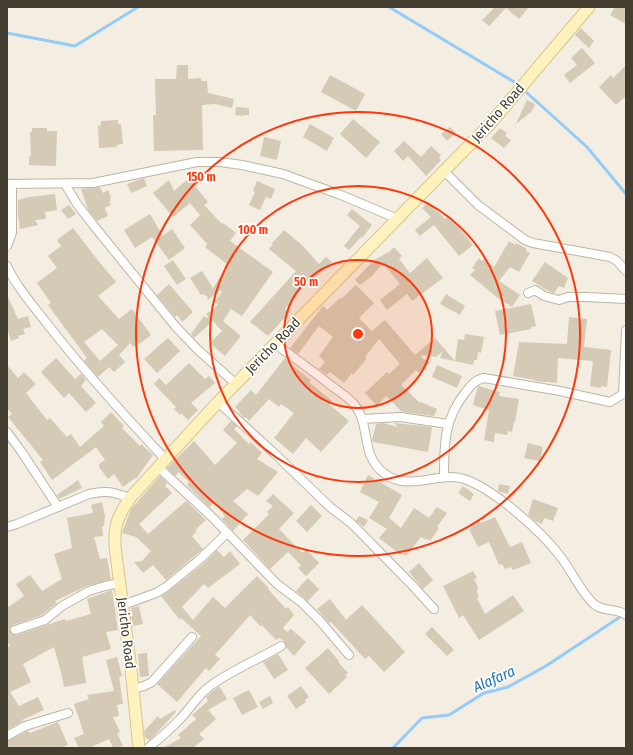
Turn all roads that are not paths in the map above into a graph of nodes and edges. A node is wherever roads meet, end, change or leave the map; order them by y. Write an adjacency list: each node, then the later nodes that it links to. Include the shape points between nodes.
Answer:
1 (589, 7): 2 (street, Jericho Road, via 490,124)
2 (444, 171): 5 (street, Jericho Road); 8 (street, via 478,205 525,240 533,244 610,257)
3 (9, 184): 4 (street); 6 (street, via 12,233)
4 (65, 184): 5 (street, via 93,183 197,162 220,162 283,174); 13 (street, via 94,226 176,327)
5 (398, 219): 12 (street, Jericho Road)
6 (8, 243)
7 (7, 266): 18 (street, via 19,288)
8 (626, 271)
9 (528, 293): 10 (street, via 535,290 544,296 559,300 568,297)
10 (626, 299)
11 (626, 330): 16 (street, via 623,394 610,402 484,378 473,383 458,402)
12 (275, 344): 13 (street, Jericho Road); 15 (street, via 350,400)
13 (236, 384): 14 (street, Jericho Road)
14 (218, 402): 18 (street, Jericho Road); 26 (street, via 330,507 351,523)
15 (362, 419): 16 (street, via 400,417); 19 (street, via 370,457 374,466 385,475 394,480 407,482)
16 (448, 424): 19 (street, via 444,448)
17 (7, 432): 21 (street)
18 (161, 463): 20 (street, Jericho Road); 23 (street)
19 (444, 477): 27 (street, via 464,479 490,492 539,532 560,555 596,606 604,610 623,612)
20 (130, 498): 21 (street, via 111,491 100,492); 24 (street, Jericho Road, via 117,522 115,533)
21 (58, 507): 22 (street)
22 (7, 527)
23 (227, 533): 25 (street, via 166,587); 31 (street, via 277,584 301,602)
24 (120, 583): 25 (street, Jericho Road); 28 (street, via 89,591 62,606 45,620)
25 (123, 605): 32 (street, Jericho Road)
26 (434, 609)
27 (626, 615)
28 (15, 630)
29 (192, 636): 32 (street, via 152,682)
30 (281, 646): 36 (street, via 208,687 181,719)
31 (349, 655)
32 (133, 689): 35 (street, Jericho Road)
33 (68, 713): 34 (street, via 25,726)
34 (7, 736)
35 (138, 748)
36 (148, 748)

